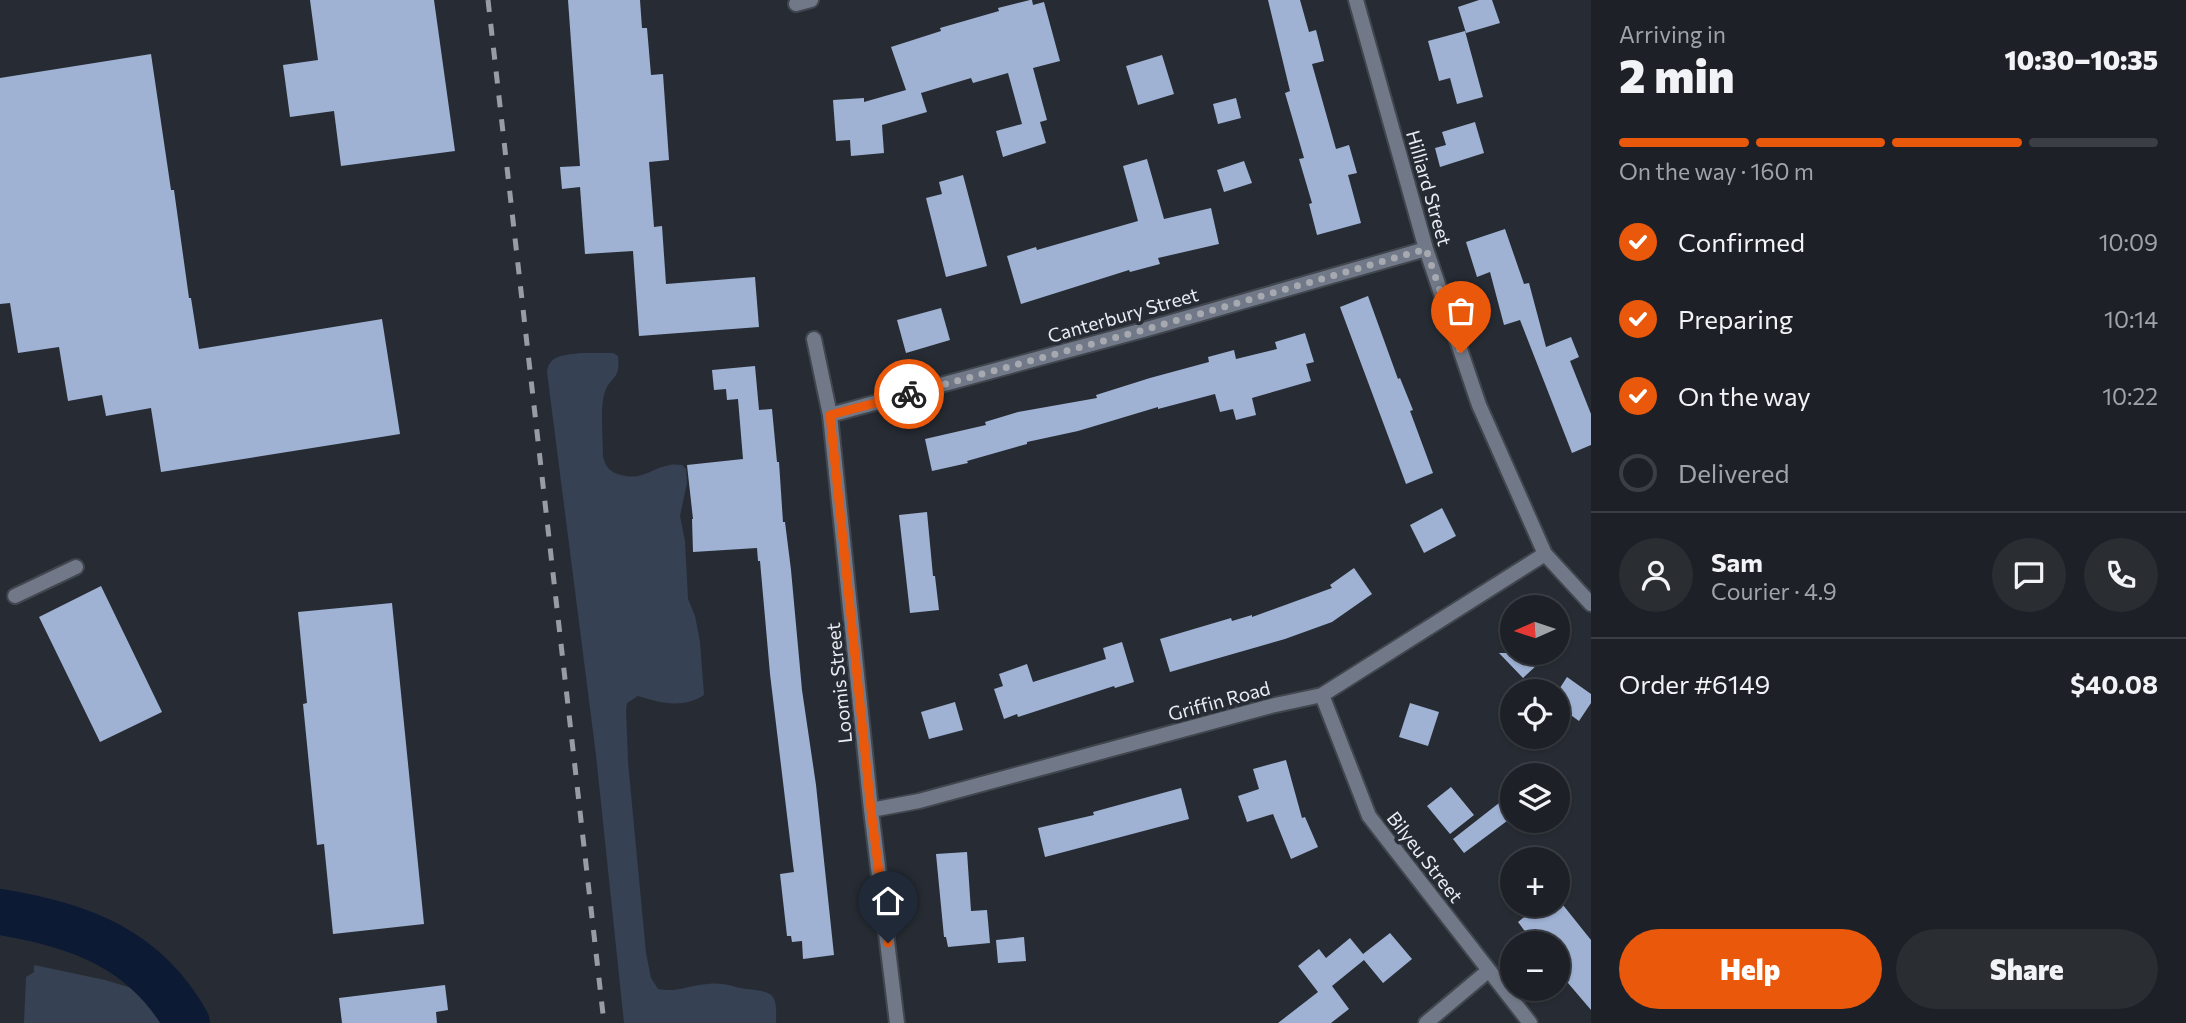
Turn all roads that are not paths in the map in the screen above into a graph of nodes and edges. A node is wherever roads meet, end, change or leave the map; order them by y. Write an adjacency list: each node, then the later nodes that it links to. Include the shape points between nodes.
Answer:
1 (811, 0): 3 (street)
2 (1356, 0): 4 (street, Hilliard Street)
3 (796, 4)
4 (1426, 249): 6 (street, Canterbury Street); 7 (street, Hilliard Street, via 1479,405)
5 (814, 339): 6 (street, Loomis Street)
6 (830, 415): 12 (street, Loomis Street)
7 (1545, 554): 10 (street, Hilliard Street); 11 (street, Griffin Road)
8 (76, 567): 9 (street)
9 (15, 596)
10 (1591, 604)
11 (1322, 695): 12 (street, Griffin Road); 13 (street, Bilyeu Street, via 1369,816)
12 (871, 810): 14 (street, Loomis Street)
13 (1488, 971): 15 (street); 16 (street, Bilyeu Street)
14 (897, 1023)
15 (1426, 1023)
16 (1530, 1023)

